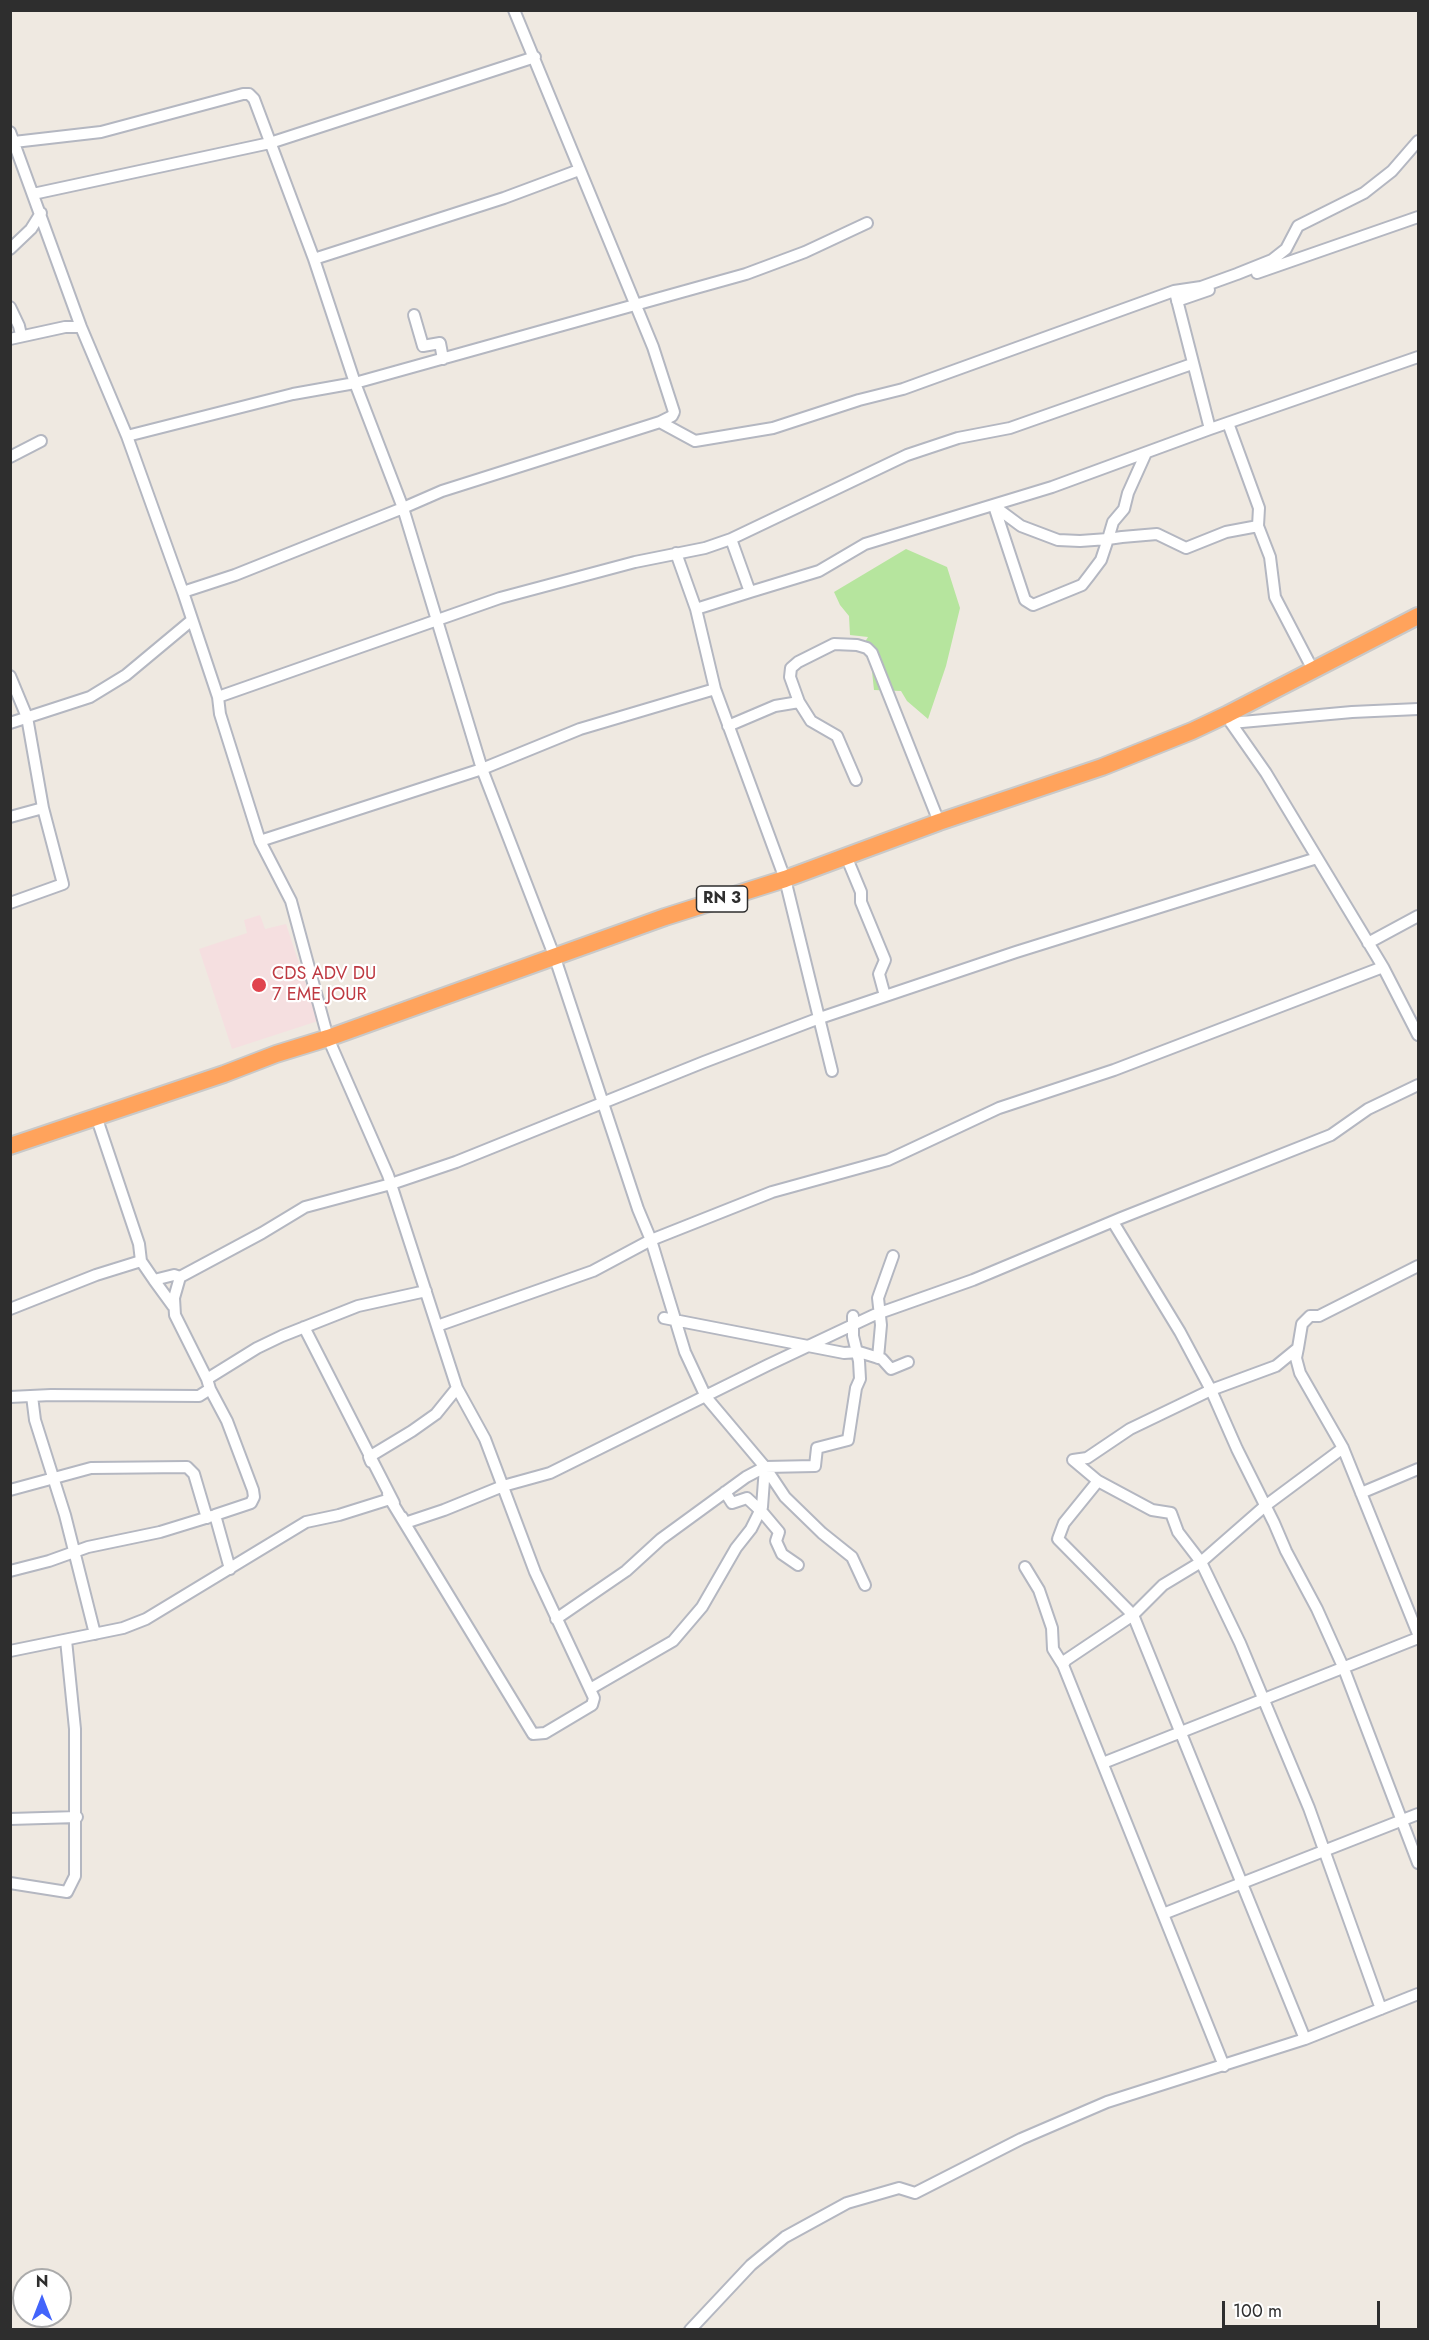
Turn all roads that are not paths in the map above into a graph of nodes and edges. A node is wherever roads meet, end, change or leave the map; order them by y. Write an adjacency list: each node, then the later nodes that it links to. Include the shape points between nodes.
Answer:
1 (514, 10): 2 (street)
2 (535, 57): 5 (street); 6 (street)
3 (12, 137): 5 (street, via 101,132 249,94); 7 (street)
4 (1419, 141): 13 (street, via 1364,194 1298,226 1286,249 1272,260)
5 (270, 143): 7 (street); 12 (street)
6 (579, 170): 12 (street, via 471,210); 14 (street)
7 (33, 194): 8 (street)
8 (41, 213): 11 (street); 17 (street)
9 (1419, 217): 13 (street)
10 (867, 223): 14 (street, via 746,274)
11 (10, 249)
12 (314, 259): 22 (street)
13 (1175, 296): 21 (street); 23 (street, via 903,389 773,428 694,441)
14 (636, 304): 20 (street); 23 (street, via 674,412)
15 (10, 307): 18 (street, via 19,326)
16 (414, 315): 20 (street, via 423,346 440,343)
17 (81, 327): 18 (street); 26 (street)
18 (16, 337)
19 (1419, 357): 24 (street)
20 (443, 358): 22 (street)
21 (1192, 364): 25 (street); 33 (street, via 1010,428 958,438 907,455)
22 (355, 383): 26 (street, via 282,396); 31 (street)
23 (660, 422): 31 (street, via 442,491)
24 (1228, 423): 25 (street); 32 (street, via 1259,508)
25 (1210, 429): 28 (street)
26 (127, 436): 36 (street)
27 (41, 441): 29 (street)
28 (1146, 453): 30 (street); 34 (street)
29 (10, 457)
30 (994, 506): 34 (street, via 1021,526 1058,540); 34 (street, via 1025,600 1033,605 1082,585 1101,560); 37 (street, via 865,544 819,571)
31 (403, 508): 36 (street); 41 (street)
32 (1258, 526): 34 (street, via 1226,532 1186,548 1157,534); 42 (street, via 1270,556 1275,597)
33 (731, 539): 35 (street); 37 (street)
34 (1108, 539)
35 (676, 554): 38 (street); 41 (street, via 500,598)
36 (183, 592): 40 (street)
37 (750, 592): 38 (street)
38 (696, 609): 44 (street)
39 (1419, 616): 42 (highway, RN 3)
40 (192, 620): 45 (street); 48 (street, via 126,675 90,697)
41 (436, 620): 45 (street); 52 (street)
42 (1313, 670): 49 (highway, RN 3)
43 (10, 676): 48 (street)
44 (715, 689): 51 (street); 52 (street, via 580,729)
45 (218, 697): 57 (street)
46 (799, 702): 51 (street, via 776,706); 53 (street, via 812,722 837,736); 56 (street, via 790,677 791,668 798,662 834,644 867,648)
47 (1419, 709): 49 (street)
48 (27, 717): 50 (street); 54 (street)
49 (1229, 719): 56 (highway, RN 3); 59 (street)
50 (10, 723)
51 (728, 726): 60 (street)
52 (482, 769): 57 (street); 64 (street)
53 (856, 780)
54 (42, 808): 55 (street); 61 (street, via 63,884)
55 (10, 818)
56 (939, 822): 58 (highway, RN 3)
57 (260, 842): 69 (street, via 291,901)
58 (846, 856): 60 (highway, RN 3); 66 (street, via 885,960 879,974)
59 (1317, 858): 63 (street); 66 (street)
60 (784, 879): 64 (highway, RN 3); 67 (street)
61 (10, 903)
62 (1419, 916): 63 (street)
63 (1368, 943): 65 (street)
64 (555, 958): 69 (highway, RN 3); 72 (street)
65 (1383, 967): 68 (street); 77 (street, via 1114,1070 999,1108 888,1160 772,1192)
66 (885, 996): 67 (street)
67 (817, 1019): 70 (street); 72 (street)
68 (1419, 1035)
69 (328, 1038): 73 (highway, RN 3); 75 (street)
70 (832, 1071)
71 (1419, 1085): 76 (street, via 1368,1109 1331,1135)
72 (603, 1102): 75 (street); 77 (street)
73 (96, 1116): 74 (highway, RN 3); 79 (street, via 140,1244)
74 (10, 1146)
75 (391, 1184): 81 (street, via 305,1207); 83 (street)
76 (1113, 1222): 86 (street); 98 (street)
77 (651, 1240): 87 (street); 89 (street, via 593,1271)
78 (893, 1256): 86 (street, via 878,1298)
79 (141, 1261): 82 (street); 85 (street)
80 (1419, 1266): 92 (street, via 1319,1316 1310,1316 1302,1324)
81 (180, 1277): 82 (street); 84 (street)
82 (154, 1280): 84 (street)
83 (426, 1291): 89 (street); 90 (street, via 358,1306)
84 (173, 1306): 96 (street)
85 (10, 1309)
86 (880, 1314): 88 (street); 94 (street)
87 (670, 1319): 91 (street); 101 (street)
88 (853, 1321): 91 (street); 93 (street)
89 (437, 1326): 97 (street)
90 (304, 1327): 96 (street, via 257,1348); 103 (street)
91 (808, 1346): 93 (street); 101 (street)
92 (1298, 1348): 98 (street, via 1275,1366); 102 (street, via 1300,1372)
93 (857, 1352): 94 (street); 104 (street, via 860,1379 848,1440 817,1448 815,1466)
94 (879, 1358): 95 (street, via 891,1369)
95 (908, 1362)
96 (208, 1384): 99 (street, via 203,1395 192,1397); 115 (street, via 244,1462 254,1497 249,1504)
97 (458, 1388): 103 (street, via 435,1414); 108 (street, via 485,1439)
98 (1211, 1390): 107 (street, via 1130,1429 1087,1458 1073,1460); 113 (street)
99 (32, 1396): 100 (street); 106 (street)
100 (10, 1397)
101 (706, 1397): 104 (street); 108 (street, via 550,1473)
102 (1342, 1448): 111 (street); 113 (street)
103 (369, 1457): 112 (street); 116 (street)
104 (765, 1467): 110 (street); 114 (street); 123 (street, via 785,1497 852,1557)
105 (1419, 1469): 111 (street)
106 (52, 1477): 109 (street); 115 (street, via 91,1468 187,1467 194,1474); 117 (street)
107 (1098, 1481): 118 (street, via 1152,1510 1171,1514 1178,1532); 124 (street, via 1064,1523 1058,1539)
108 (503, 1486): 116 (street); 125 (street)
109 (10, 1490)
110 (725, 1492): 114 (street, via 732,1503 747,1498); 125 (street)
111 (1361, 1493): 127 (street)
112 (390, 1499): 116 (street); 121 (street, via 306,1522)
113 (1265, 1506): 118 (street); 132 (street)
114 (760, 1510): 119 (street, via 779,1532 776,1541 782,1554); 133 (street, via 702,1607 673,1641)
115 (211, 1516): 117 (street); 121 (street)
116 (405, 1522): 133 (street, via 533,1734 545,1733 592,1705)
117 (74, 1552): 122 (street); 126 (street)
118 (1201, 1562): 124 (street, via 1163,1585); 134 (street)
119 (798, 1565)
120 (1025, 1567): 131 (street, via 1039,1590 1052,1628 1053,1649)
121 (230, 1569): 126 (street, via 146,1619)
122 (10, 1571)
123 (865, 1585)
124 (1133, 1615): 131 (street); 135 (street)
125 (556, 1619): 133 (street)
126 (95, 1634): 129 (street)
127 (1419, 1634)
128 (1419, 1638): 132 (street)
129 (66, 1640): 130 (street); 138 (street, via 75,1729)
130 (10, 1651)
131 (1063, 1665): 136 (street)
132 (1344, 1668): 134 (street); 140 (street)
133 (590, 1689)
134 (1263, 1698): 135 (street); 141 (street)
135 (1181, 1731): 136 (street); 144 (street)
136 (1103, 1763): 145 (street)
137 (1419, 1814): 140 (street)
138 (77, 1817): 139 (street); 143 (street, via 75,1876 67,1892)
139 (10, 1819)
140 (1402, 1821): 141 (street); 142 (street)
141 (1324, 1850): 144 (street); 147 (street)
142 (1419, 1863)
143 (10, 1883)
144 (1242, 1883): 145 (street); 148 (street)
145 (1163, 1914): 149 (street)
146 (1419, 1994): 147 (street)
147 (1381, 2009): 148 (street)
148 (1305, 2039): 149 (street)
149 (1224, 2066): 150 (street, via 1107,2102 915,2193 899,2188 847,2203 785,2237 751,2265)
150 (690, 2330)

